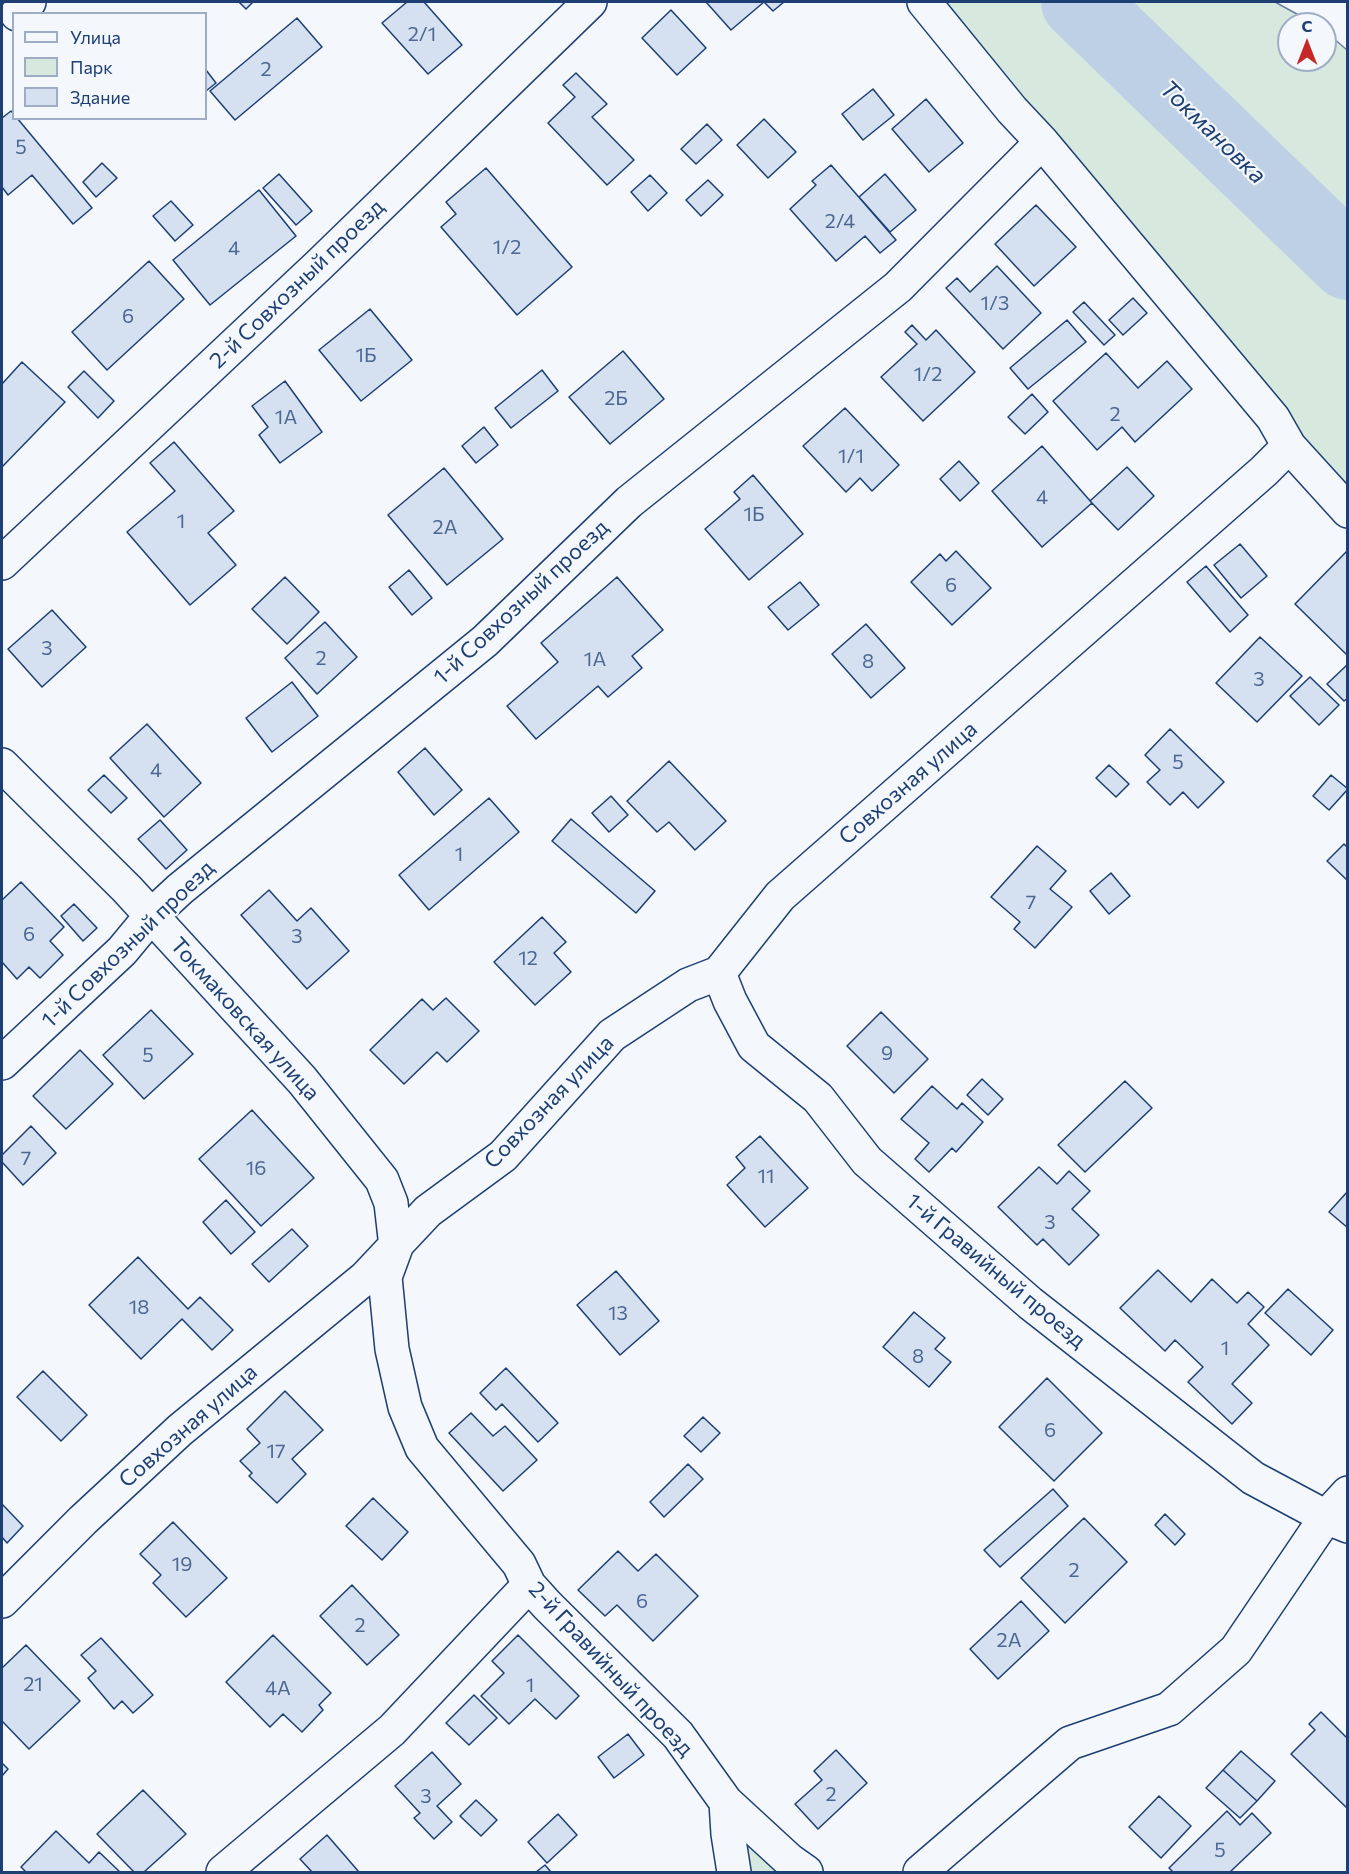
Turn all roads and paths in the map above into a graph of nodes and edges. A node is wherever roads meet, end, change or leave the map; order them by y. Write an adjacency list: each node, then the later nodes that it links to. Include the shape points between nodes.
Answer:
1 (590, 2): 6 (street, 2-й Совхозный проезд, via 319,265)
2 (924, 2): 3 (street)
3 (1042, 142): 4 (street, via 1273,418); 8 (street, 1-й Совхозный проезд, via 897,287 629,502 485,641)
4 (1289, 446): 5 (street); 9 (street, Совхозная улица, via 780,896)
5 (1347, 512)
6 (2, 563)
7 (2, 765): 8 (street, Токмаковская улица)
8 (151, 916): 10 (street, 1-й Совхозный проезд, via 122,951); 11 (street, Токмаковская улица, via 302,1080 382,1180 391,1203)
9 (719, 973): 11 (street, Совхозная улица, via 688,985 612,1035 503,1156 428,1211); 13 (street, 1-й Гравийный проезд, via 754,1046 818,1098 867,1161 1030,1303 1253,1478)
10 (2, 1064)
11 (396, 1247): 14 (street, 2-й Гравийный проезд, via 386,1277 392,1349 405,1407 422,1448 519,1564); 15 (street, Совхозная улица, via 365,1278 180,1430)
12 (1347, 1493): 13 (street)
13 (1336, 1522): 20 (street, via 1236,1650 1169,1709 1070,1743)
14 (529, 1585): 16 (street, 2-й Гравийный проезд, via 678,1735); 17 (street, via 392,1730)
15 (2, 1601)
16 (726, 1802): 18 (street); 19 (street, 2-й Гравийный проезд)
17 (222, 1872)
18 (734, 1872)
19 (806, 1872)
20 (920, 1872)

